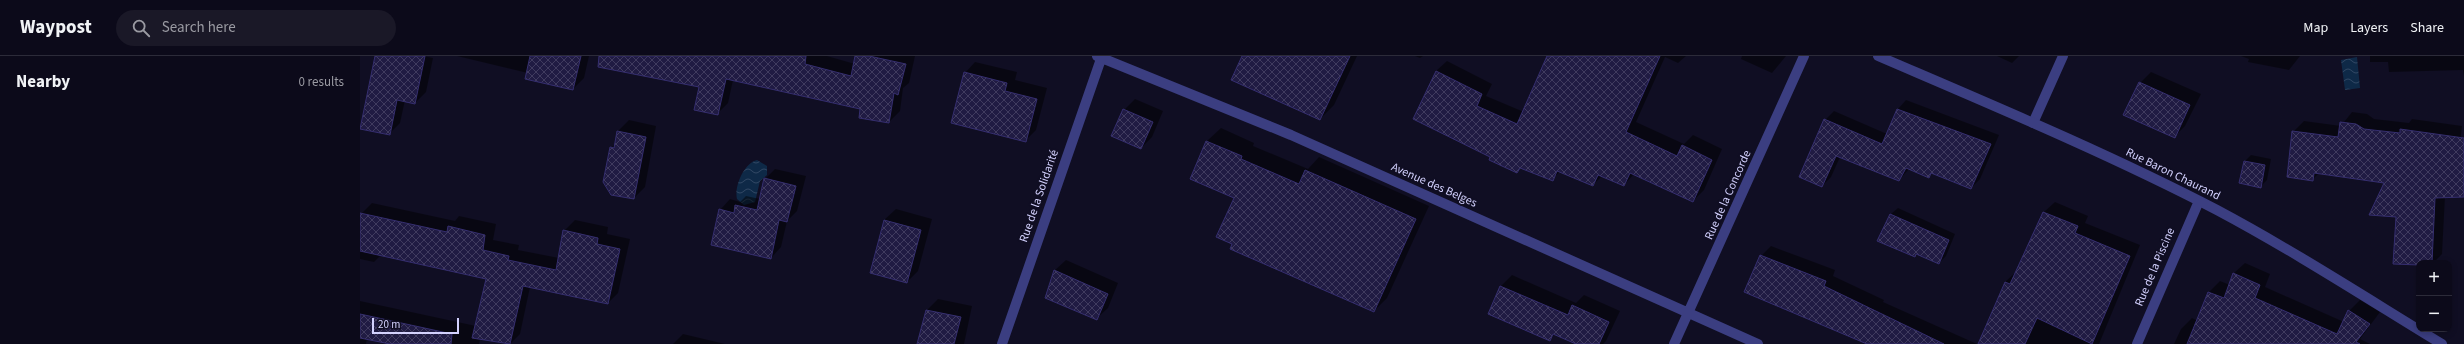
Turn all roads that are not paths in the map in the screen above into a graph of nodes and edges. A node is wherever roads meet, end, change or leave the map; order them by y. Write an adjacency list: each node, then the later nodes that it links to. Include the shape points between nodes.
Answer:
1 (1100, 56): 7 (street, Avenue des Belges, via 1291,135); 8 (street, Rue de la Solidarité)
2 (1804, 56): 7 (street, Rue de la Concorde)
3 (1878, 56): 5 (street, Rue Baron Chaurand)
4 (2063, 56): 5 (street)
5 (2033, 123): 6 (street, Rue Baron Chaurand)
6 (2199, 201): 11 (street, Rue de la Piscine); 12 (street, Rue Baron Chaurand, via 2273,240)
7 (1688, 313): 9 (street, Rue de la Concorde); 10 (street, Avenue des Belges)
8 (1002, 344)
9 (1674, 344)
10 (1758, 344)
11 (2138, 344)
12 (2442, 344)

